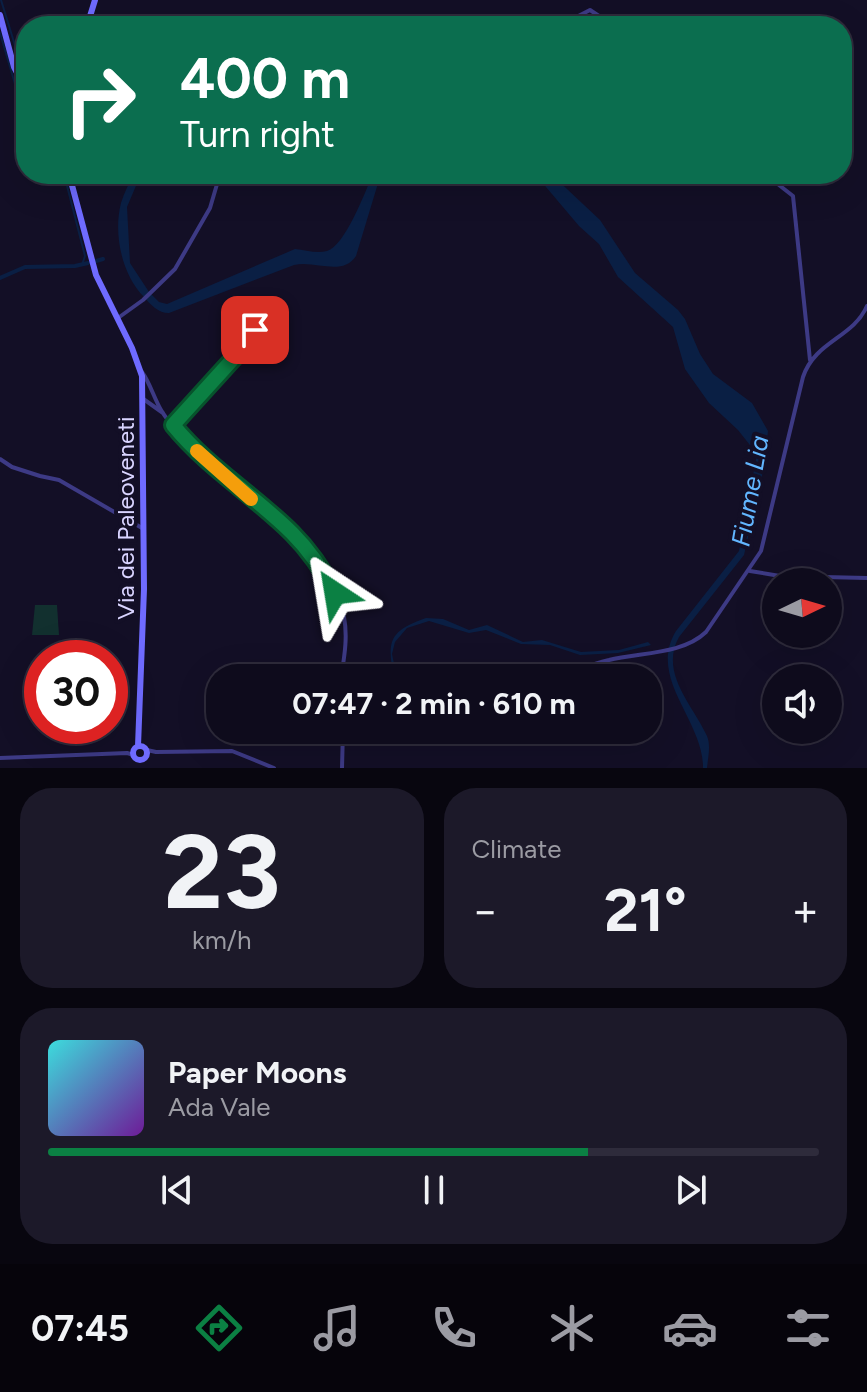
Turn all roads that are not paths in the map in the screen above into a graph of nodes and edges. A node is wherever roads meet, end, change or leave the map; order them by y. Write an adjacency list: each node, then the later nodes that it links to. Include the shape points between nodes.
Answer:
1 (0, 15): 4 (main road)
2 (578, 16): 3 (street, via 590,10)
3 (599, 16)
4 (16, 71)
5 (72, 184): 9 (main road, Via dei Paleoveneti, via 96,275)
6 (217, 184): 9 (street, via 210,208 175,269)
7 (778, 184): 11 (street, via 793,196)
8 (867, 306): 11 (street, via 858,321)
9 (117, 318): 12 (main road, Via dei Paleoveneti)
10 (261, 325): 17 (street)
11 (810, 360): 20 (street, via 761,551)
12 (140, 371): 13 (main road, Via dei Paleoveneti); 14 (street)
13 (142, 396): 14 (street); 15 (street); 16 (main road, Via dei Paleoveneti)
14 (156, 400): 15 (street)
15 (162, 413): 16 (street, via 150,411); 17 (street)
16 (143, 420): 19 (main road, Via dei Paleoveneti)
17 (173, 425): 22 (street, via 220,474 281,522 320,567 344,619)
18 (0, 459): 19 (street, via 59,480)
19 (144, 529): 25 (main road, Via dei Paleoveneti)
20 (749, 571): 21 (street); 23 (street, via 706,632 693,642)
21 (867, 578)
22 (343, 664)
23 (597, 664)
24 (343, 744): 27 (street)
25 (139, 754): 26 (street); 28 (street, via 232,751)
26 (0, 758)
27 (342, 767): 29 (street)
28 (274, 768)
29 (334, 768)

